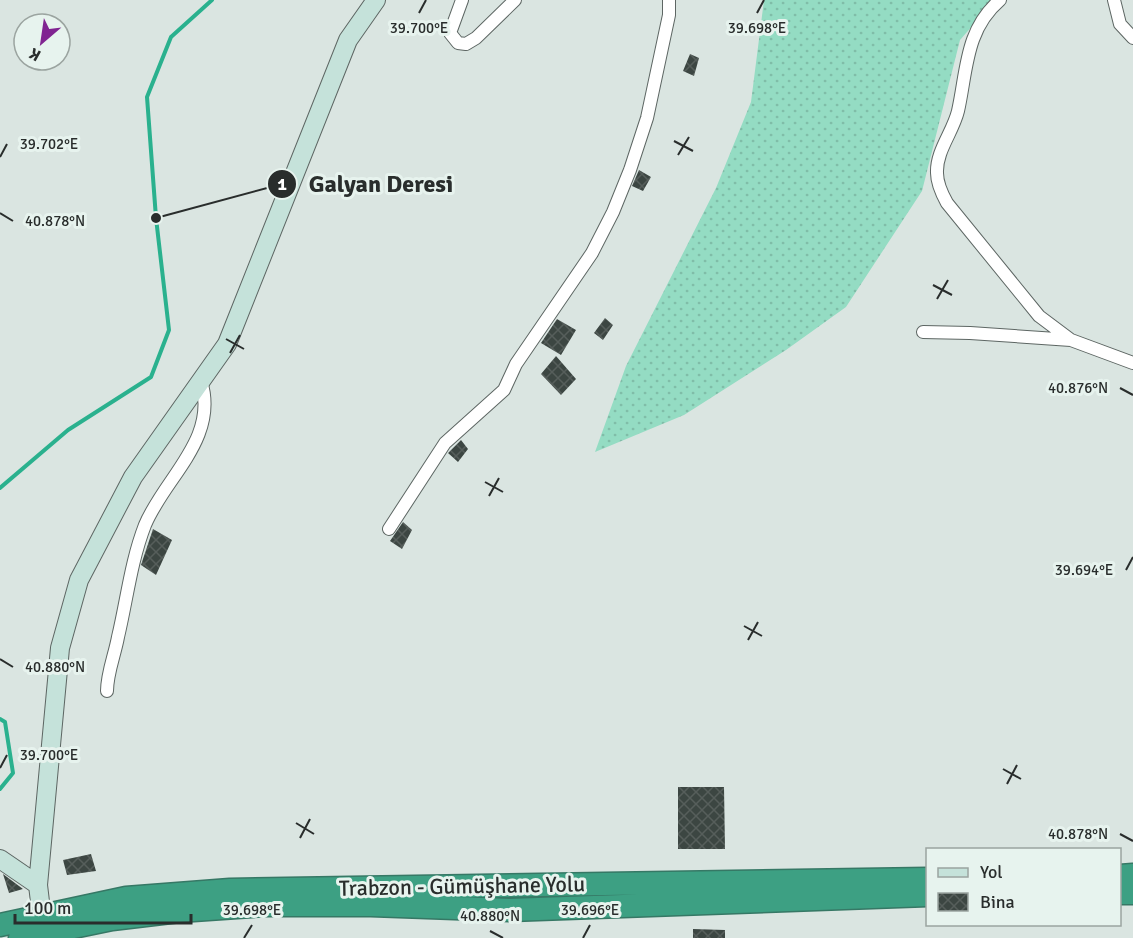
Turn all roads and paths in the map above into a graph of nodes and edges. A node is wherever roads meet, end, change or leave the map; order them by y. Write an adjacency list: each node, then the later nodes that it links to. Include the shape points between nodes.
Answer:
1 (376, 0): 11 (street, via 348,40 227,344)
2 (462, 0): 3 (street, via 450,33 458,43 466,44)
3 (515, 0)
4 (669, 0): 12 (street, via 647,118 624,187 592,253 513,370 504,390 446,443)
5 (1000, 0): 9 (street, via 976,31 958,111 936,172 947,203 1039,316)
6 (1114, 0): 7 (street, via 1120,24)
7 (1133, 38)
8 (923, 332): 9 (street)
9 (1071, 340): 10 (street)
10 (1133, 363)
11 (201, 381): 13 (street, via 206,409 183,466 156,501 136,551); 16 (street, via 133,477 79,580 60,648)
12 (389, 529)
13 (107, 691)
14 (0, 859): 16 (street)
15 (926, 879): 18 (highway, Trabzon - Gümüşhane Yolu, via 230,890 126,898)
16 (38, 885): 18 (street)
17 (926, 895): 18 (highway, Trabzon - Gümüşhane Yolu, via 510,910 266,905)
18 (42, 923): 19 (highway, Trabzon - Gümüşhane Yolu); 20 (highway, Trabzon - Gümüşhane Yolu)
19 (0, 925)
20 (20, 938)

